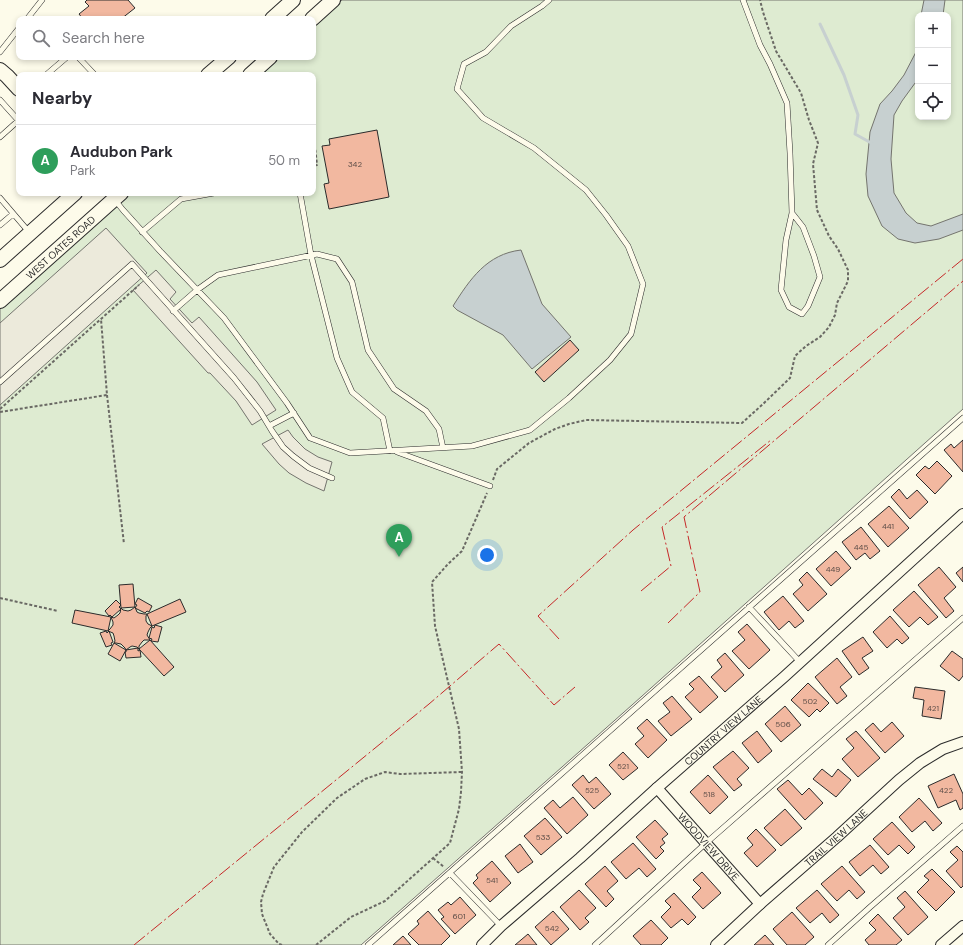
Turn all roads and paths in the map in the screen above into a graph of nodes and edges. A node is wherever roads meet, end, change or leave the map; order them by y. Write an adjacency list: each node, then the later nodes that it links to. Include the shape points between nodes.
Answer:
1 (42, 0): 7 (lane)
2 (293, 0): 8 (main road)
3 (333, 0): 9 (main road)
4 (549, 0): 51 (lane, via 511,26 486,52 464,64 457,89 483,118 534,148 586,190 628,246 643,284 631,334 610,360 530,430 472,446)
5 (743, 0): 32 (lane, via 760,45 787,103)
6 (760, 0): 54 (path, via 776,51 801,93 818,144 812,164 817,210 848,270 848,280 829,327 795,356 790,378 742,423 586,420 569,424 529,443 497,469)
7 (29, 16)
8 (275, 16)
9 (315, 16)
10 (16, 32): 11 (lane)
11 (0, 52)
12 (64, 60): 17 (lane)
13 (81, 60): 18 (lane)
14 (226, 60): 19 (main road)
15 (267, 60): 20 (main road)
16 (0, 70): 21 (main road)
17 (50, 72)
18 (91, 72)
19 (212, 72)
20 (253, 72)
21 (16, 86)
22 (0, 100): 23 (lane)
23 (16, 117)
24 (16, 123): 25 (lane)
25 (0, 137)
26 (72, 196): 36 (main road)
27 (114, 196): 41 (main road, WEST OATES ROAD)
28 (115, 196): 35 (lane, via 117,203)
29 (198, 196): 35 (lane, via 181,199)
30 (301, 196): 37 (lane)
31 (0, 198): 33 (lane)
32 (792, 212): 32 (lane, via 803,227 820,277 802,314 789,307 781,290 786,240)
33 (13, 214): 34 (lane); 36 (lane)
34 (0, 225)
35 (142, 232): 40 (lane)
36 (30, 233): 38 (main road)
37 (311, 255): 40 (lane, via 218,275); 51 (lane, via 337,259 352,282 368,350 394,389 426,411 439,429); 52 (lane, via 337,358 352,392 383,418)
38 (0, 260)
39 (139, 285): 43 (path)
40 (197, 290): 42 (lane); 48 (lane, via 224,318)
41 (0, 301)
42 (174, 311): 44 (lane, via 132,264); 50 (lane, via 234,378)
43 (101, 319): 45 (path); 46 (path)
44 (0, 382)
45 (107, 395): 47 (path); 56 (path)
46 (0, 409)
47 (0, 412)
48 (294, 413): 50 (lane); 52 (lane, via 310,438 350,453)
49 (963, 418): 58 (lane)
50 (269, 426): 53 (lane, via 293,456 309,468)
51 (443, 448): 52 (lane)
52 (392, 451): 54 (lane)
53 (332, 478)
54 (490, 486): 63 (path, via 462,551 432,582 435,626 459,729)
55 (963, 514): 61 (street, COUNTRY VIEW LANE)
56 (124, 544)
57 (0, 598): 59 (path)
58 (749, 607): 61 (lane); 68 (lane)
59 (58, 611)
60 (963, 618): 66 (lane)
61 (800, 662): 64 (street, COUNTRY VIEW LANE)
62 (963, 742): 69 (street, TRAIL VIEW LANE, via 943,749 920,763)
63 (462, 772): 67 (path, via 459,809 450,843); 72 (path, via 385,772 365,779 337,798 302,832 274,867 263,894 262,914 270,934)
64 (657, 788): 66 (street, WOODVIEW DRIVE); 70 (street, COUNTRY VIEW LANE)
65 (963, 826): 78 (lane)
66 (706, 843): 69 (street, WOODVIEW DRIVE); 76 (lane)
67 (433, 858): 68 (path); 73 (path, via 385,901 351,917)
68 (450, 872): 70 (lane); 74 (lane)
69 (760, 904): 77 (street, TRAIL VIEW LANE)
70 (501, 926): 75 (street, COUNTRY VIEW LANE)
71 (963, 926): 79 (street)
72 (282, 945)
73 (316, 945)
74 (368, 945)
75 (482, 945)
76 (595, 945)
77 (716, 945)
78 (828, 945)
79 (941, 945)

